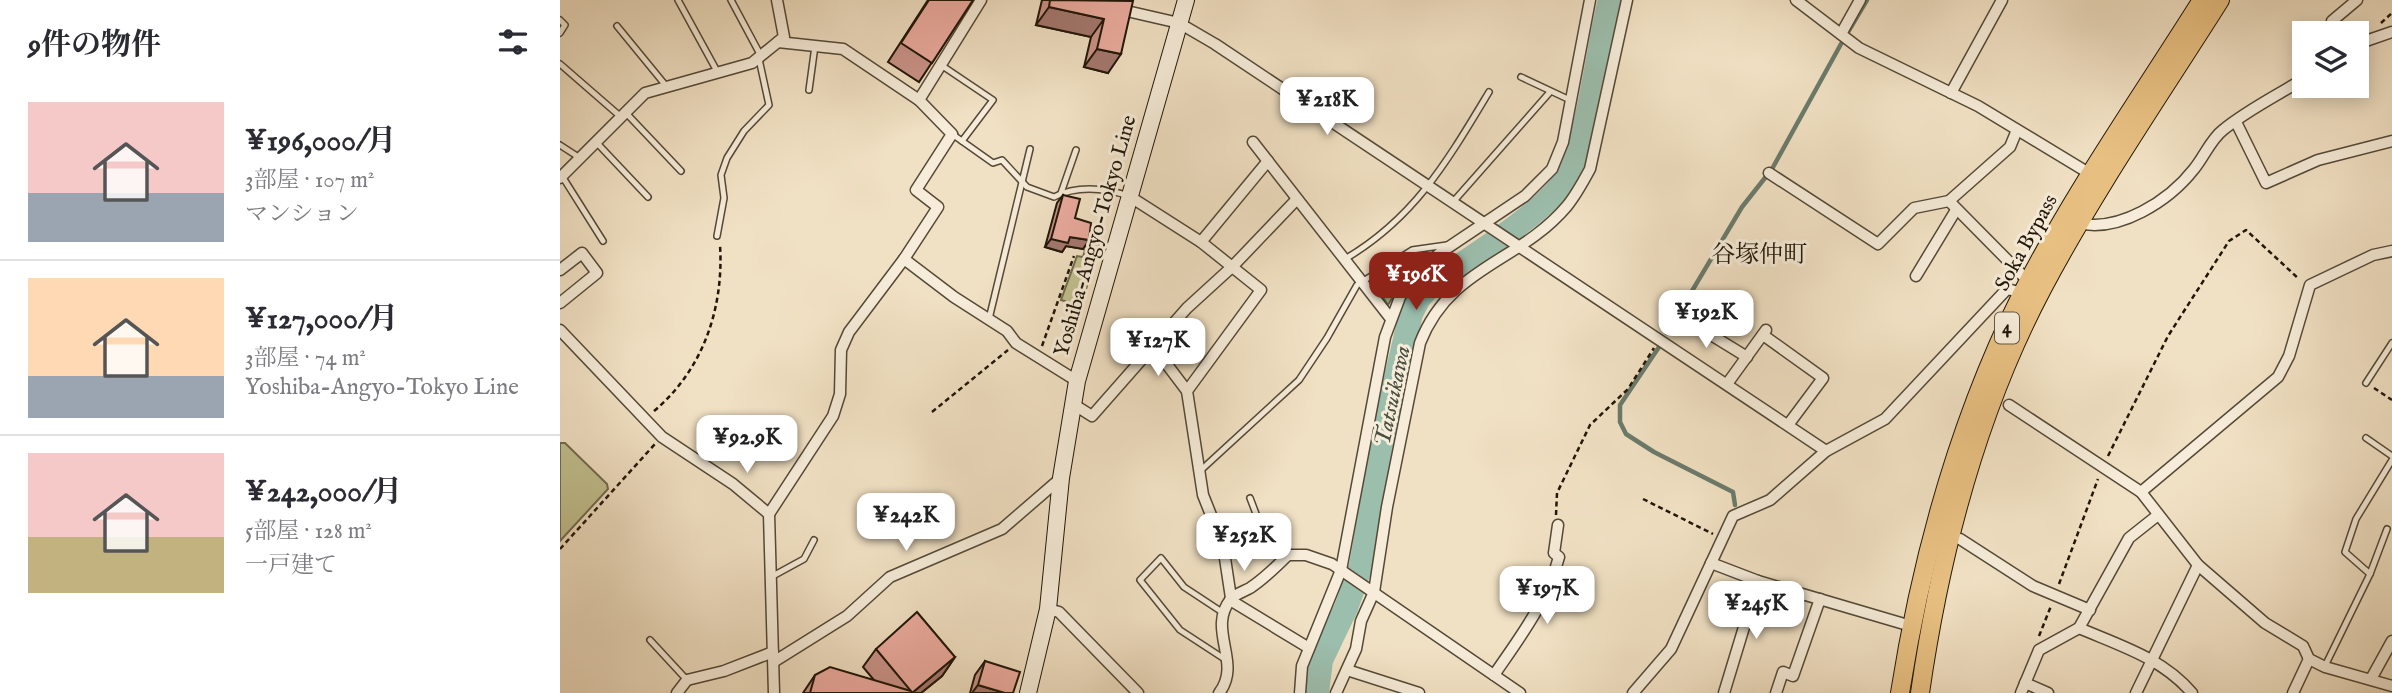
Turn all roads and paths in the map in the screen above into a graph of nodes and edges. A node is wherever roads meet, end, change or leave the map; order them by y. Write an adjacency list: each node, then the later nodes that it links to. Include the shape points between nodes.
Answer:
1 (678, 0): 28 (lane)
2 (731, 0): 25 (lane)
3 (776, 0): 23 (street, via 784,37)
4 (981, 0): 27 (street)
5 (1186, 0): 17 (main road, Yoshiba-Angyo-Tokyo Line)
6 (1590, 0): 37 (street)
7 (1627, 0): 67 (street, via 1590,169 1566,207)
8 (1796, 0): 21 (street)
9 (1860, 0): 21 (street)
10 (2002, 0): 35 (street)
11 (2202, 0): 52 (highway, Soka Bypass / 4)
12 (2220, 0): 62 (highway, Soka Bypass / 4)
13 (2357, 0): 16 (street)
14 (1103, 6): 17 (street)
15 (560, 20): 20 (lane, via 565,25)
16 (2332, 21)
17 (1179, 23): 55 (street); 57 (main road, Yoshiba-Angyo-Tokyo Line)
18 (617, 26): 31 (lane)
19 (2392, 32): 22 (street)
20 (560, 33)
21 (1841, 34): 35 (street, via 1859,48)
22 (2369, 40)
23 (778, 42): 24 (street); 25 (street)
24 (815, 46): 32 (lane); 36 (street, via 843,50)
25 (760, 58): 28 (street); 64 (lane, via 769,105 727,158 721,175 724,198)
26 (560, 64): 38 (lane)
27 (941, 65): 36 (street); 41 (lane, via 993,100)
28 (718, 73): 31 (street)
29 (1521, 78): 34 (lane)
30 (2292, 86): 39 (street)
31 (667, 87): 38 (street, via 645,93)
32 (809, 90)
33 (1489, 92): 55 (lane)
34 (1550, 92): 37 (lane); 60 (lane)
35 (1951, 93): 40 (street)
36 (919, 100): 41 (street)
37 (1570, 100): 63 (street, via 1563,142 1552,169 1538,186)
38 (624, 115): 43 (street); 50 (lane)
39 (2236, 122): 42 (street, via 2266,183 2318,160); 62 (street, via 2221,131 2193,171 2169,193 2125,220 2096,227)
40 (2017, 130): 52 (street); 61 (street, via 2010,147)
41 (957, 138): 54 (lane, via 993,163 1002,160); 71 (street, via 916,190 938,207)
42 (2392, 141)
43 (596, 142): 48 (street); 58 (lane)
44 (1253, 142): 49 (street)
45 (561, 146): 48 (lane)
46 (1030, 149): 54 (lane)
47 (1076, 150): 56 (lane)
48 (580, 158): 53 (street)
49 (1268, 161): 59 (street); 66 (street)
50 (681, 171)
51 (1769, 173): 61 (street, via 1878,244 1914,208)
52 (2092, 175): 77 (highway, Soka Bypass / 4)
53 (561, 177): 65 (lane)
54 (1022, 180): 56 (lane, via 1027,187 1054,197); 81 (lane)
55 (1429, 186): 60 (street); 72 (lane, via 1372,243)
56 (1061, 193): 57 (lane, via 1072,188)
57 (1129, 196): 66 (street); 90 (main road, Yoshiba-Angyo-Tokyo Line)
58 (648, 197)
59 (1297, 199): 72 (street); 73 (street)
60 (1454, 202): 63 (street)
61 (1952, 205): 75 (street); 77 (street)
62 (2078, 223): 163 (highway, Soka Bypass / 4, via 2041,290 1981,429 1946,554)
63 (1487, 224): 67 (street); 68 (street)
64 (717, 236): 98 (path, via 717,297 710,334 677,391)
65 (603, 241)
66 (1201, 242): 73 (street)
67 (1515, 244): 84 (street); 125 (street, via 1455,288 1427,325)
68 (1452, 245): 76 (lane, via 1412,250); 82 (street, via 1416,274)
69 (2392, 251): 78 (street, via 2374,255)
70 (1074, 256): 88 (path)
71 (904, 259): 81 (street); 110 (street, via 849,332 841,351 840,394 833,416)
72 (1345, 259): 76 (street)
73 (1233, 266): 87 (street); 93 (street, via 1261,290)
74 (560, 270): 79 (street, via 582,253 597,273)
75 (1916, 276)
76 (1362, 281): 82 (street); 105 (lane, via 1293,387)
77 (2026, 288): 102 (street, via 2007,289 1885,419); 133 (highway, Soka Bypass / 4, via 1980,387 1954,459)
78 (2309, 289): 104 (path, via 2246,230 2229,241 2168,336); 107 (street, via 2278,377)
79 (560, 303)
80 (1682, 317): 89 (street)
81 (989, 319): 85 (street)
82 (1391, 319): 121 (street, via 1374,388)
83 (560, 330): 98 (street)
84 (1659, 340): 92 (street); 112 (path, via 1628,389 1617,403 1596,415 1580,443 1557,493 1554,510)
85 (1016, 343): 90 (street); 97 (path)
86 (2392, 343): 91 (lane)
87 (1153, 346): 93 (street); 95 (street, via 1092,416)
88 (1040, 353)
89 (1746, 357): 92 (street); 99 (street, via 1765,332 1823,378)
90 (1077, 381): 95 (main road, Yoshiba-Angyo-Tokyo Line)
91 (2366, 383): 94 (path)
92 (1727, 384): 99 (street)
93 (1187, 391): 105 (street)
94 (2392, 400)
95 (1073, 404): 106 (main road, Yoshiba-Angyo-Tokyo Line)
96 (2009, 405): 104 (street)
97 (932, 412)
98 (645, 419): 100 (street)
99 (1788, 425): 102 (street)
100 (662, 437): 110 (street); 117 (path)
101 (2366, 438): 103 (lane)
102 (1826, 451): 114 (street, via 1770,500 1732,516)
103 (2392, 458): 122 (lane, via 2356,519 2345,552)
104 (2103, 467): 107 (street); 126 (path)
105 (1200, 471): 127 (street, via 1203,495 1223,545)
106 (1061, 478): 129 (main road, Yoshiba-Angyo-Tokyo Line); 138 (street, via 1002,529 890,577 847,616)
107 (2141, 492): 111 (street)
108 (1250, 498): 118 (lane, via 1266,540)
109 (1643, 499): 114 (path)
110 (769, 514): 123 (street)
111 (2158, 515): 120 (street); 130 (street, via 2129,538)
112 (1558, 525): 144 (street, via 1554,579 1534,618)
113 (2387, 529): 122 (lane)
114 (1723, 538): 119 (street)
115 (1960, 538): 126 (street, via 2033,586)
116 (814, 540): 123 (lane, via 804,559)
117 (560, 549)
118 (1288, 555): 121 (street, via 1306,555); 127 (street)
119 (1711, 563): 124 (street); 158 (street, via 1671,649)
120 (2198, 565): 139 (street); 140 (street, via 2264,622 2303,646)
121 (1344, 572): 125 (street); 136 (street)
122 (2370, 574): 142 (lane)
123 (771, 578): 138 (street)
124 (1758, 581): 128 (street); 159 (street)
125 (1370, 589): 143 (street); 144 (street)
126 (2055, 595): 130 (street); 137 (path, via 2036,644)
127 (1231, 599): 131 (street); 136 (street)
128 (1820, 599): 133 (street); 160 (street, via 1793,676 1783,672)
129 (1048, 609): 151 (main road, Yoshiba-Angyo-Tokyo Line); 152 (street, via 1059,612)
130 (2090, 610): 132 (street)
131 (1224, 614): 141 (street, via 1220,626); 141 (lane, via 1184,587 1161,558 1140,580 1180,630)
132 (2079, 628): 137 (street); 139 (street)
133 (1910, 632): 161 (street); 162 (highway, Soka Bypass / 4)
134 (650, 640): 146 (lane)
135 (2392, 640): 145 (street)
136 (1309, 648): 154 (street)
137 (2039, 650): 148 (street)
138 (774, 656): 146 (street); 150 (street)
139 (2152, 658): 165 (street); 166 (street)
140 (2309, 659): 142 (street); 167 (street)
141 (1228, 662): 153 (street, via 1228,677)
142 (2325, 667): 145 (street)
143 (1347, 670): 155 (street); 156 (street)
144 (1494, 675): 157 (street)
145 (2371, 679): 147 (street)
146 (687, 680): 149 (street)
147 (2392, 686)
148 (2023, 688): 164 (street)
149 (677, 693)
150 (774, 693)
151 (1028, 693)
152 (1138, 693)
153 (1219, 693)
154 (1300, 693)
155 (1336, 693)
156 (1419, 693)
157 (1520, 693)
158 (1633, 693)
159 (1724, 693)
160 (1776, 693)
161 (1891, 693)
162 (1900, 693)
163 (1920, 693)
164 (2048, 693)
165 (2136, 693)
166 (2192, 693)
167 (2293, 693)

